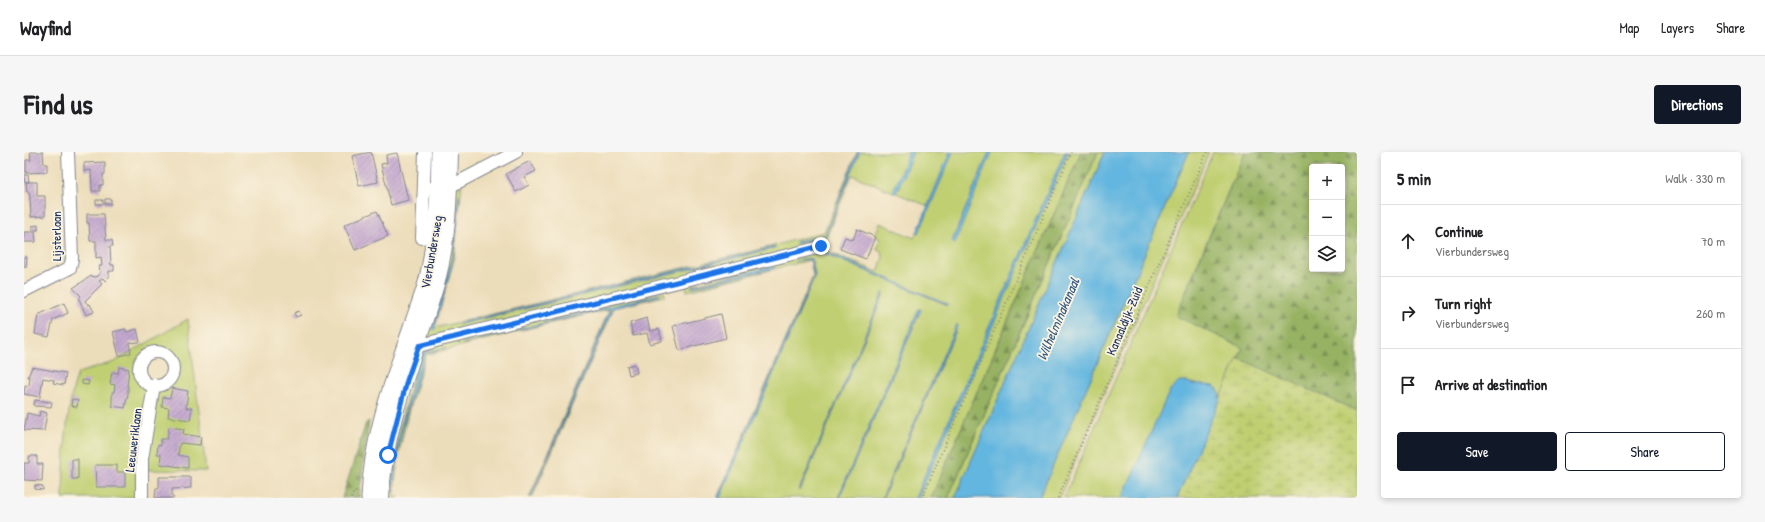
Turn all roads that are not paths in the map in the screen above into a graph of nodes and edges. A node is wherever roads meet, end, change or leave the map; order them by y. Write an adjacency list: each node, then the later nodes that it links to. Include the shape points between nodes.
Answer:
1 (68, 152): 9 (street, Lijsterlaan, via 72,259 70,268)
2 (425, 152): 6 (street, Vierbundersweg)
3 (441, 152): 6 (main road, Vierbundersweg)
4 (452, 152): 6 (street, Vierbundersweg)
5 (516, 152): 6 (street)
6 (439, 188): 7 (street, Vierbundersweg); 10 (main road, Vierbundersweg, via 435,245)
7 (422, 238)
8 (821, 246): 10 (street)
9 (24, 291)
10 (412, 348): 13 (main road, Vierbundersweg, via 386,408); 14 (street, Vierbundersweg, via 407,380 392,435)
11 (154, 385): 12 (street, Leeuweriklaan, via 142,459)
12 (142, 498)
13 (371, 498)
14 (383, 498)

